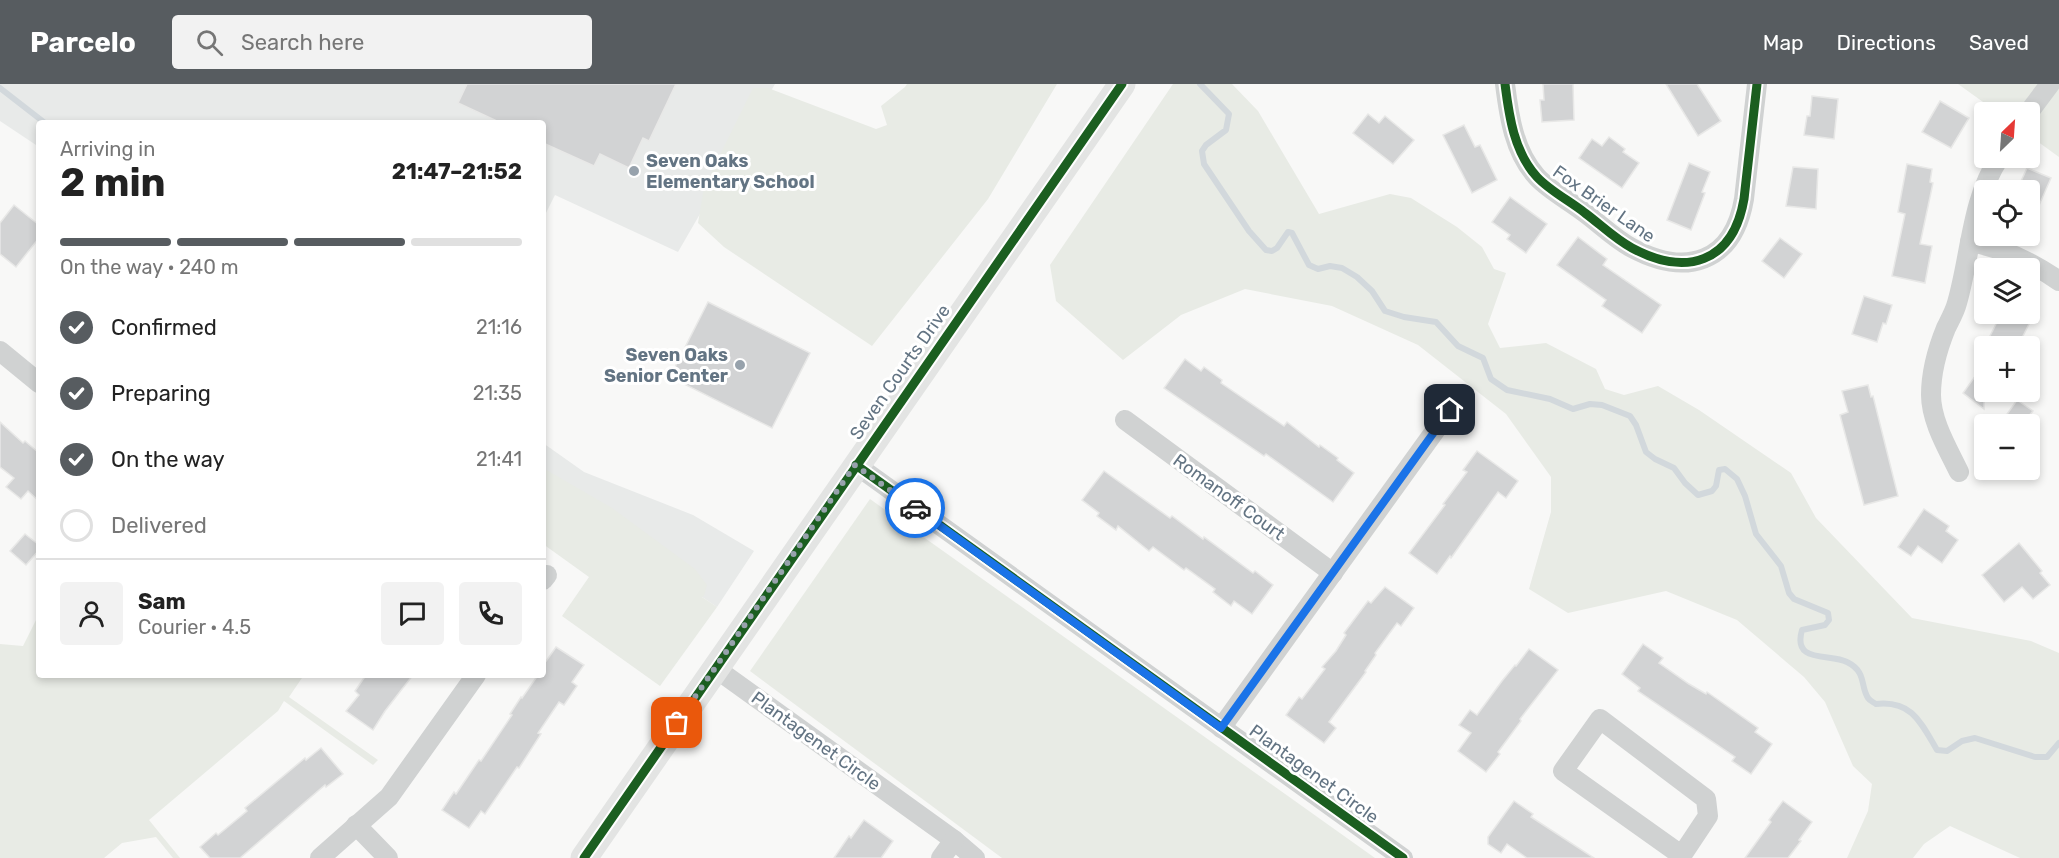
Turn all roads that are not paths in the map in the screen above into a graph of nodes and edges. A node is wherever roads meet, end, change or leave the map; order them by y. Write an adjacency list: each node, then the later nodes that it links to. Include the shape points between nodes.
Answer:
1 (1122, 84): 13 (street, Seven Courts Drive)
2 (1505, 84): 3 (street, Fox Brier Lane, via 1516,140 1538,177 1630,246 1664,262 1681,264 1710,256 1728,241 1735,228 1744,199)
3 (1757, 84)
4 (2049, 84): 5 (street)
5 (2036, 102)
6 (1993, 168): 7 (street, via 1978,200)
7 (1970, 242): 8 (street, via 2026,260); 14 (street, via 1956,305 1931,379 1935,415)
8 (2059, 281)
9 (0, 351): 10 (street)
10 (36, 381)
11 (1450, 410): 15 (street)
12 (1125, 420): 15 (street, Romanoff Court)
13 (855, 465): 16 (street, Seven Courts Drive); 18 (street, Plantagenet Circle)
14 (1959, 472)
15 (1333, 573): 18 (street)
16 (715, 668): 20 (street, Plantagenet Circle); 24 (street, Seven Courts Drive)
17 (474, 678): 19 (street, via 389,797)
18 (1221, 728): 27 (street, Plantagenet Circle)
19 (356, 825): 22 (street); 23 (street)
20 (954, 840): 25 (street); 26 (street, Plantagenet Circle)
21 (1681, 857): 21 (street, via 1708,816 1706,799 1600,719 1563,771)
22 (320, 858)
23 (388, 858)
24 (584, 858)
25 (941, 858)
26 (975, 858)
27 (1402, 858)

